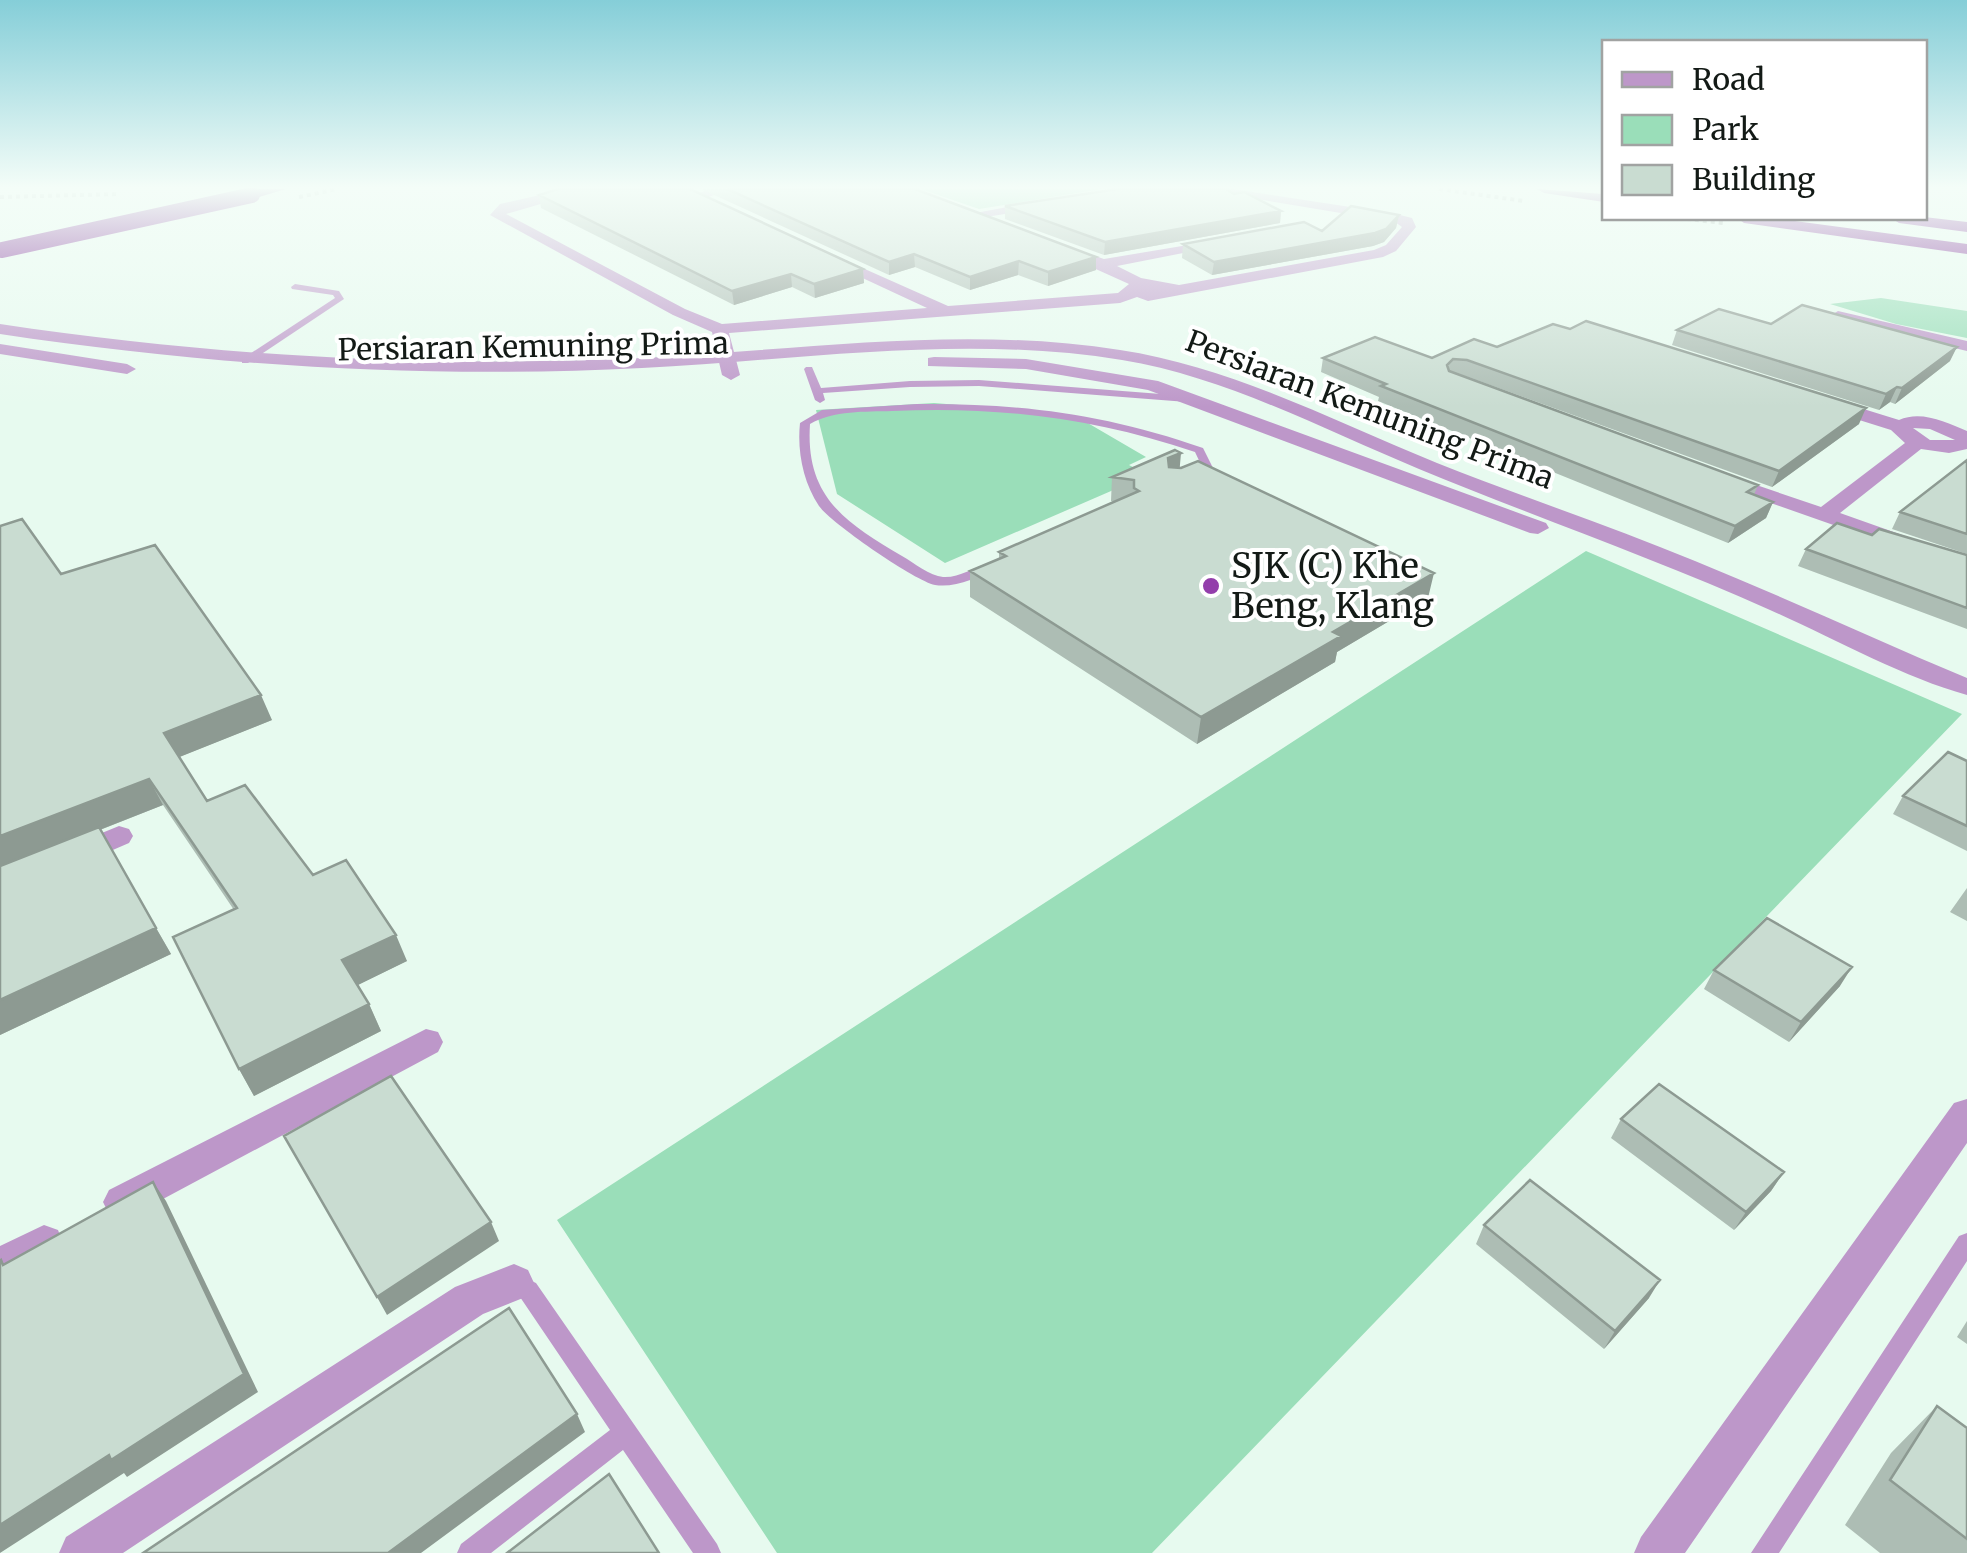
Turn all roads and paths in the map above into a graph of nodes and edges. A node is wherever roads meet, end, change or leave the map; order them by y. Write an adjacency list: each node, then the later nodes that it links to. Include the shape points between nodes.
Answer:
1 (584, 261): 12 (street)
2 (837, 261): 9 (street)
3 (1095, 261): 6 (street)
4 (1116, 261): 6 (street)
5 (1337, 261): 8 (street, via 1179,290)
6 (1102, 264): 8 (street)
7 (295, 287): 18 (lane, via 340,299)
8 (1136, 288): 9 (street, via 1120,298)
9 (944, 310): 12 (street)
10 (1826, 314): 13 (street)
11 (0, 329): 18 (street, Persiaran Kemuning Prima)
12 (720, 329): 15 (street)
13 (1967, 346)
14 (0, 349): 17 (street)
15 (728, 366): 16 (street, Persiaran Kemuning Prima); 18 (street, Persiaran Kemuning Prima); 21 (street, Persiaran Kemuning Prima); 33 (street, Persiaran Kemuning Prima, via 973,342 1127,356 1197,373)
16 (809, 369): 22 (lane); 24 (street, Persiaran Kemuning Prima, via 1026,364)
17 (152, 371)
18 (241, 373)
19 (306, 382): 20 (street, Persiaran Kemuning Prima)
20 (364, 384)
21 (422, 386)
22 (817, 390): 24 (lane, via 984,383); 26 (lane)
23 (1810, 398): 28 (street)
24 (1197, 400): 34 (street, Persiaran Kemuning Prima)
25 (1967, 409): 27 (street)
26 (822, 414): 32 (lane, via 956,404 1060,414 1156,433 1199,450 1210,472); 36 (lane, via 805,423 803,437 828,510 936,581 957,580)
27 (1943, 426): 28 (street, via 1915,421); 30 (street)
28 (1900, 427): 29 (street)
29 (1918, 442): 30 (street, via 1948,448); 35 (street)
30 (1966, 443)
31 (1695, 469): 35 (street)
32 (1192, 479)
33 (1470, 482): 34 (street); 38 (street, Persiaran Kemuning Prima, via 1683,564)
34 (1448, 496): 39 (street, Persiaran Kemuning Prima, via 1671,574)
35 (1824, 516): 37 (street)
36 (1006, 560)
37 (1967, 565)
38 (1967, 687)
39 (1967, 702)
40 (120, 836): 41 (street)
41 (51, 864)
42 (426, 1042): 45 (street)
43 (1967, 1114): 51 (street)
44 (1967, 1243): 52 (lane)
45 (0, 1266)
46 (514, 1283): 47 (lane, via 528,1290); 48 (street, via 469,1300)
47 (626, 1434): 49 (lane); 50 (lane)
48 (82, 1553)
49 (470, 1553)
50 (708, 1553)
51 (1657, 1553)
52 (1764, 1553)

